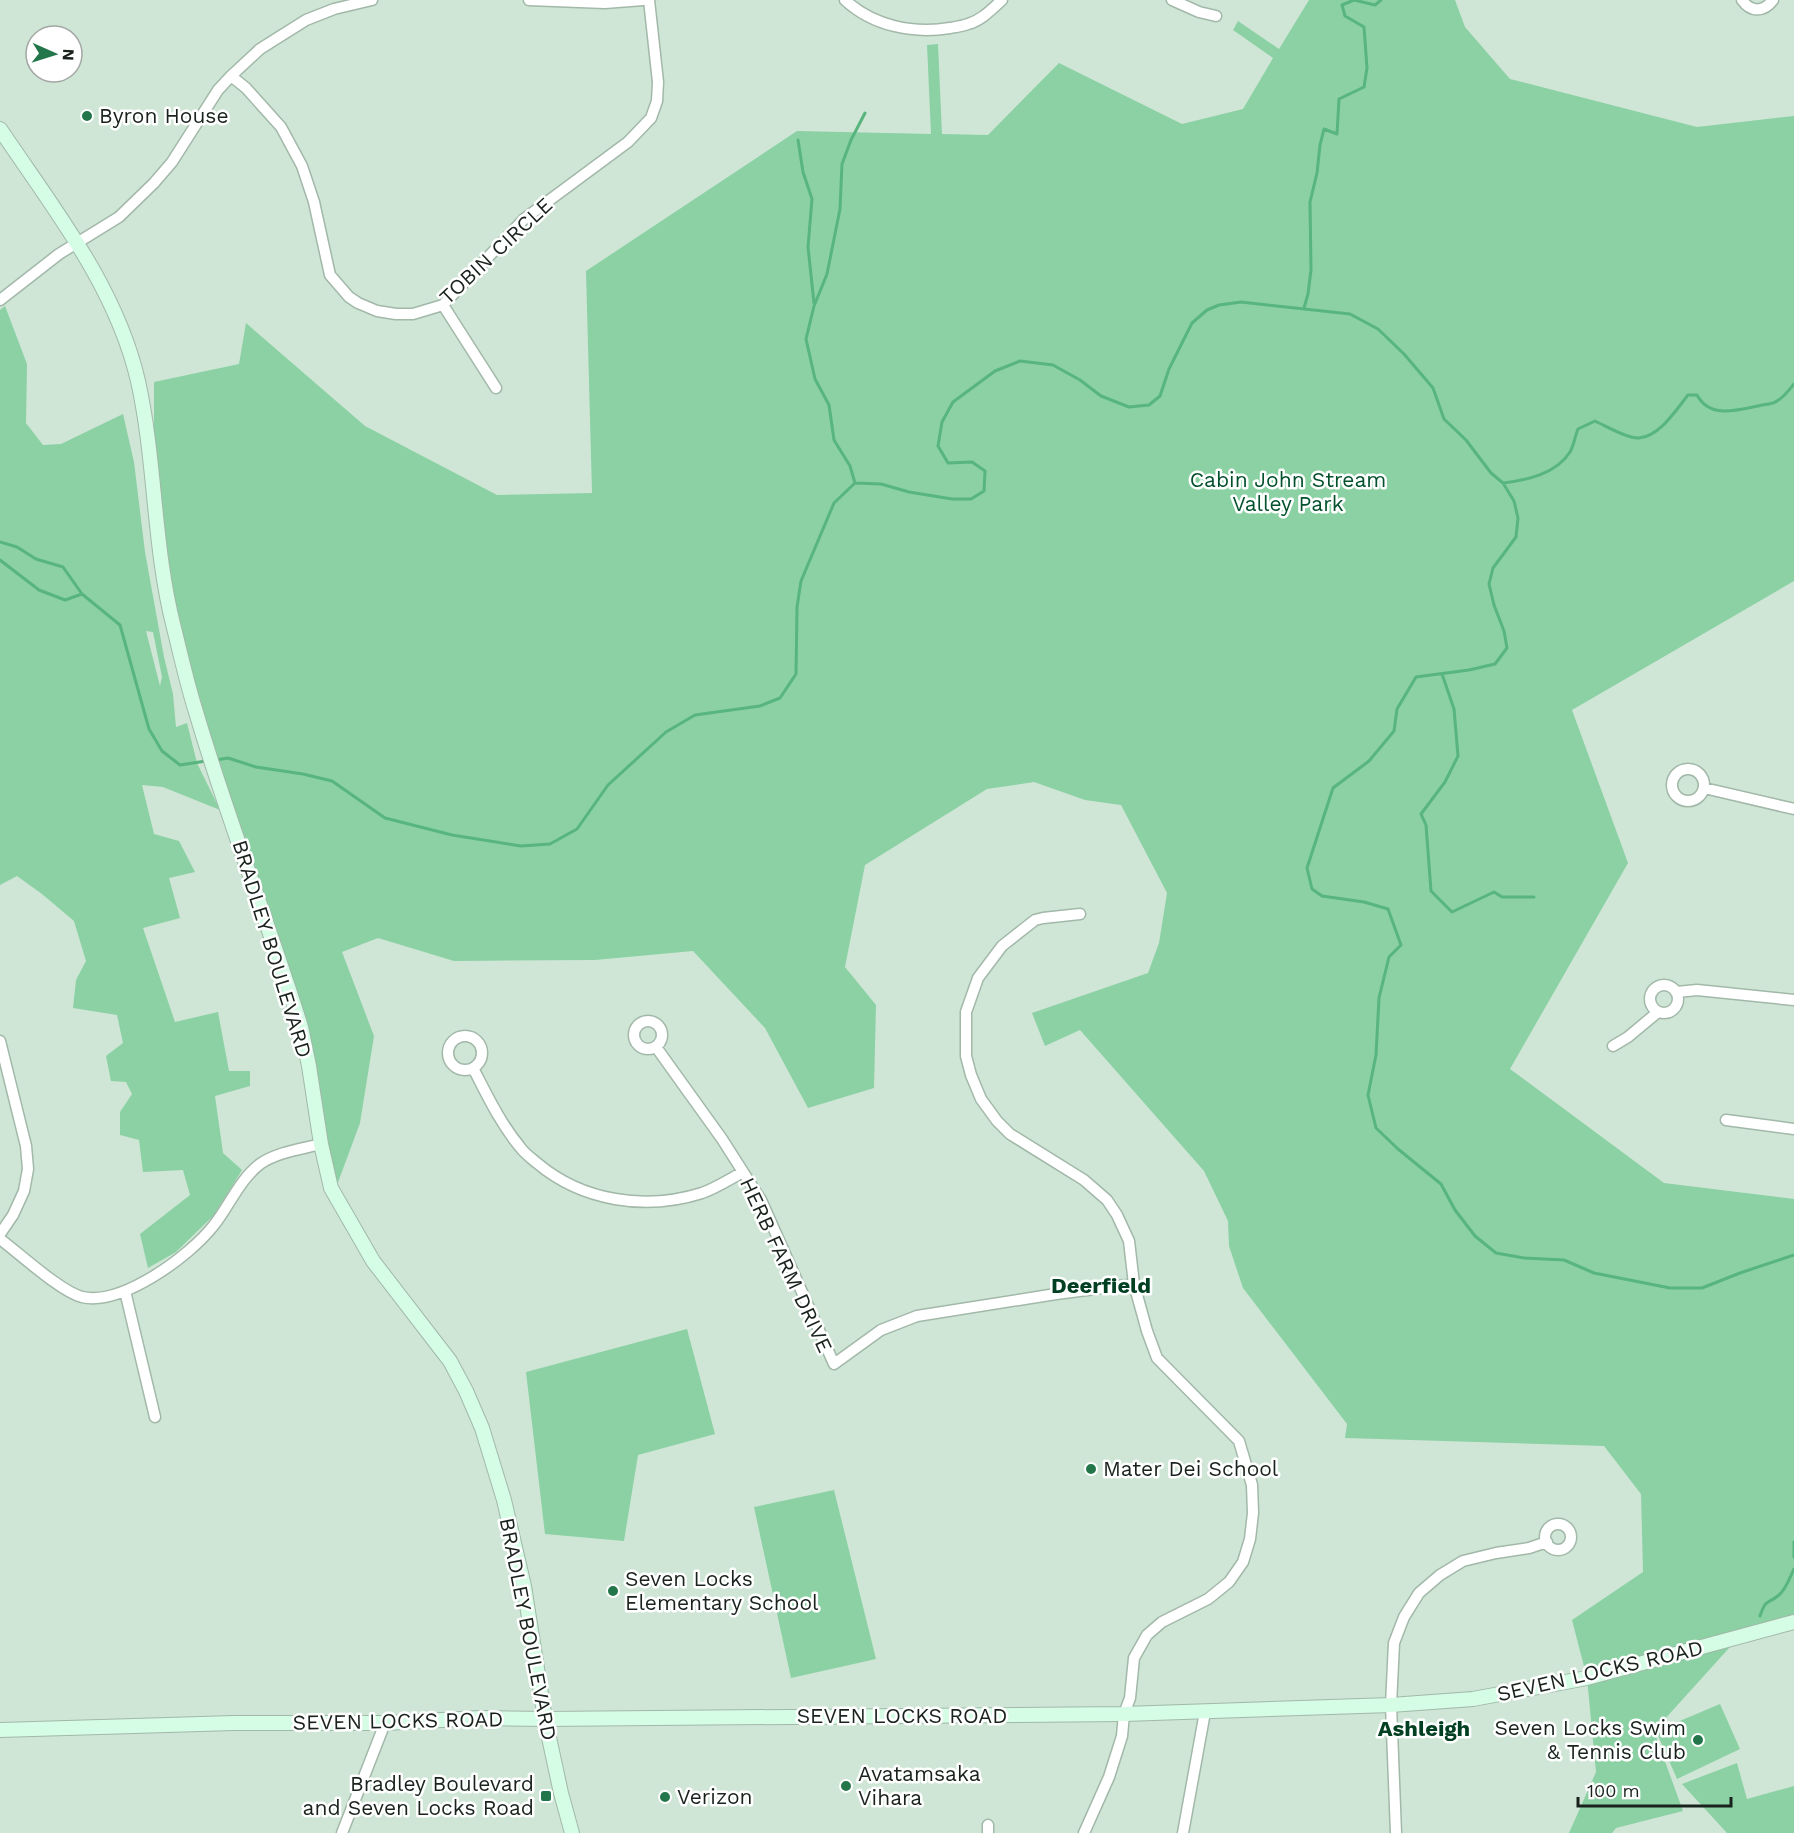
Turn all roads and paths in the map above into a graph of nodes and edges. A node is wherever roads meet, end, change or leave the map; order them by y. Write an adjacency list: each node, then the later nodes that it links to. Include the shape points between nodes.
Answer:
1 (372, 0): 11 (street, via 306,20 260,49)
2 (529, 0): 3 (street)
3 (644, 0)
4 (649, 0): 15 (street, TOBIN CIRCLE, via 658,82 651,118 628,142 524,219)
5 (845, 0): 6 (street, via 877,22 932,31 968,24)
6 (1002, 0)
7 (1172, 0): 10 (street)
8 (1742, 0): 9 (street, via 1750,8 1760,10)
9 (1773, 0)
10 (1215, 16)
11 (231, 76): 13 (street, via 154,183 119,217); 15 (street, TOBIN CIRCLE, via 281,127 302,166 330,275 349,297 377,311 396,314 413,314)
12 (0, 129): 13 (main road, BRADLEY BOULEVARD)
13 (78, 244): 14 (street); 29 (main road, BRADLEY BOULEVARD, via 121,327 137,380 148,435 169,610 195,710 301,1027)
14 (0, 300)
15 (443, 305): 16 (street)
16 (496, 388)
17 (1704, 788): 18 (street)
18 (1794, 809)
19 (1080, 914): 33 (street, via 1035,920 1002,946 978,978 966,1012 966,1056 981,1099 1010,1134 1084,1180 1107,1200 1129,1241)
20 (1677, 992): 21 (street, via 1697,990); 22 (street, via 1679,1001 1674,1009); 22 (street, via 1667,984 1654,988 1650,1001)
21 (1794, 1000)
22 (1658, 1012): 24 (street)
23 (0, 1041): 31 (street, via 28,1169 24,1191)
24 (1613, 1046)
25 (656, 1047): 30 (street, HERB FARM DRIVE)
26 (473, 1068): 30 (street, via 521,1149 548,1172 591,1194 626,1202 662,1201 703,1192)
27 (1726, 1120): 28 (street)
28 (1794, 1129)
29 (321, 1144): 34 (street, via 260,1164 198,1243 164,1269); 41 (main road, BRADLEY BOULEVARD, via 331,1188 344,1214 373,1261 450,1361 482,1428 524,1586)
30 (743, 1172): 33 (street, HERB FARM DRIVE, via 761,1200 834,1364 881,1330 917,1316)
31 (0, 1234)
32 (0, 1239): 34 (street, via 66,1291 91,1298)
33 (1134, 1284): 40 (street, via 1157,1358 1239,1441 1252,1485 1253,1513 1243,1562 1229,1582 1147,1635 1134,1658 1130,1698)
34 (125, 1291): 35 (street)
35 (155, 1417)
36 (1547, 1542): 38 (street, via 1463,1561 1419,1593 1394,1643)
37 (1794, 1622): 38 (main road, SEVEN LOCKS ROAD, via 1587,1678 1473,1699)
38 (1391, 1705): 39 (main road, SEVEN LOCKS ROAD); 48 (street)
39 (1206, 1712): 40 (main road, SEVEN LOCKS ROAD); 47 (street)
40 (1124, 1714): 41 (main road, SEVEN LOCKS ROAD); 46 (street, via 1122,1736 1109,1777)
41 (544, 1719): 42 (main road, SEVEN LOCKS ROAD); 45 (main road, BRADLEY BOULEVARD)
42 (385, 1723): 43 (main road, SEVEN LOCKS ROAD); 44 (street)
43 (0, 1730)
44 (342, 1833)
45 (572, 1833)
46 (1084, 1833)
47 (1183, 1833)
48 (1396, 1833)

